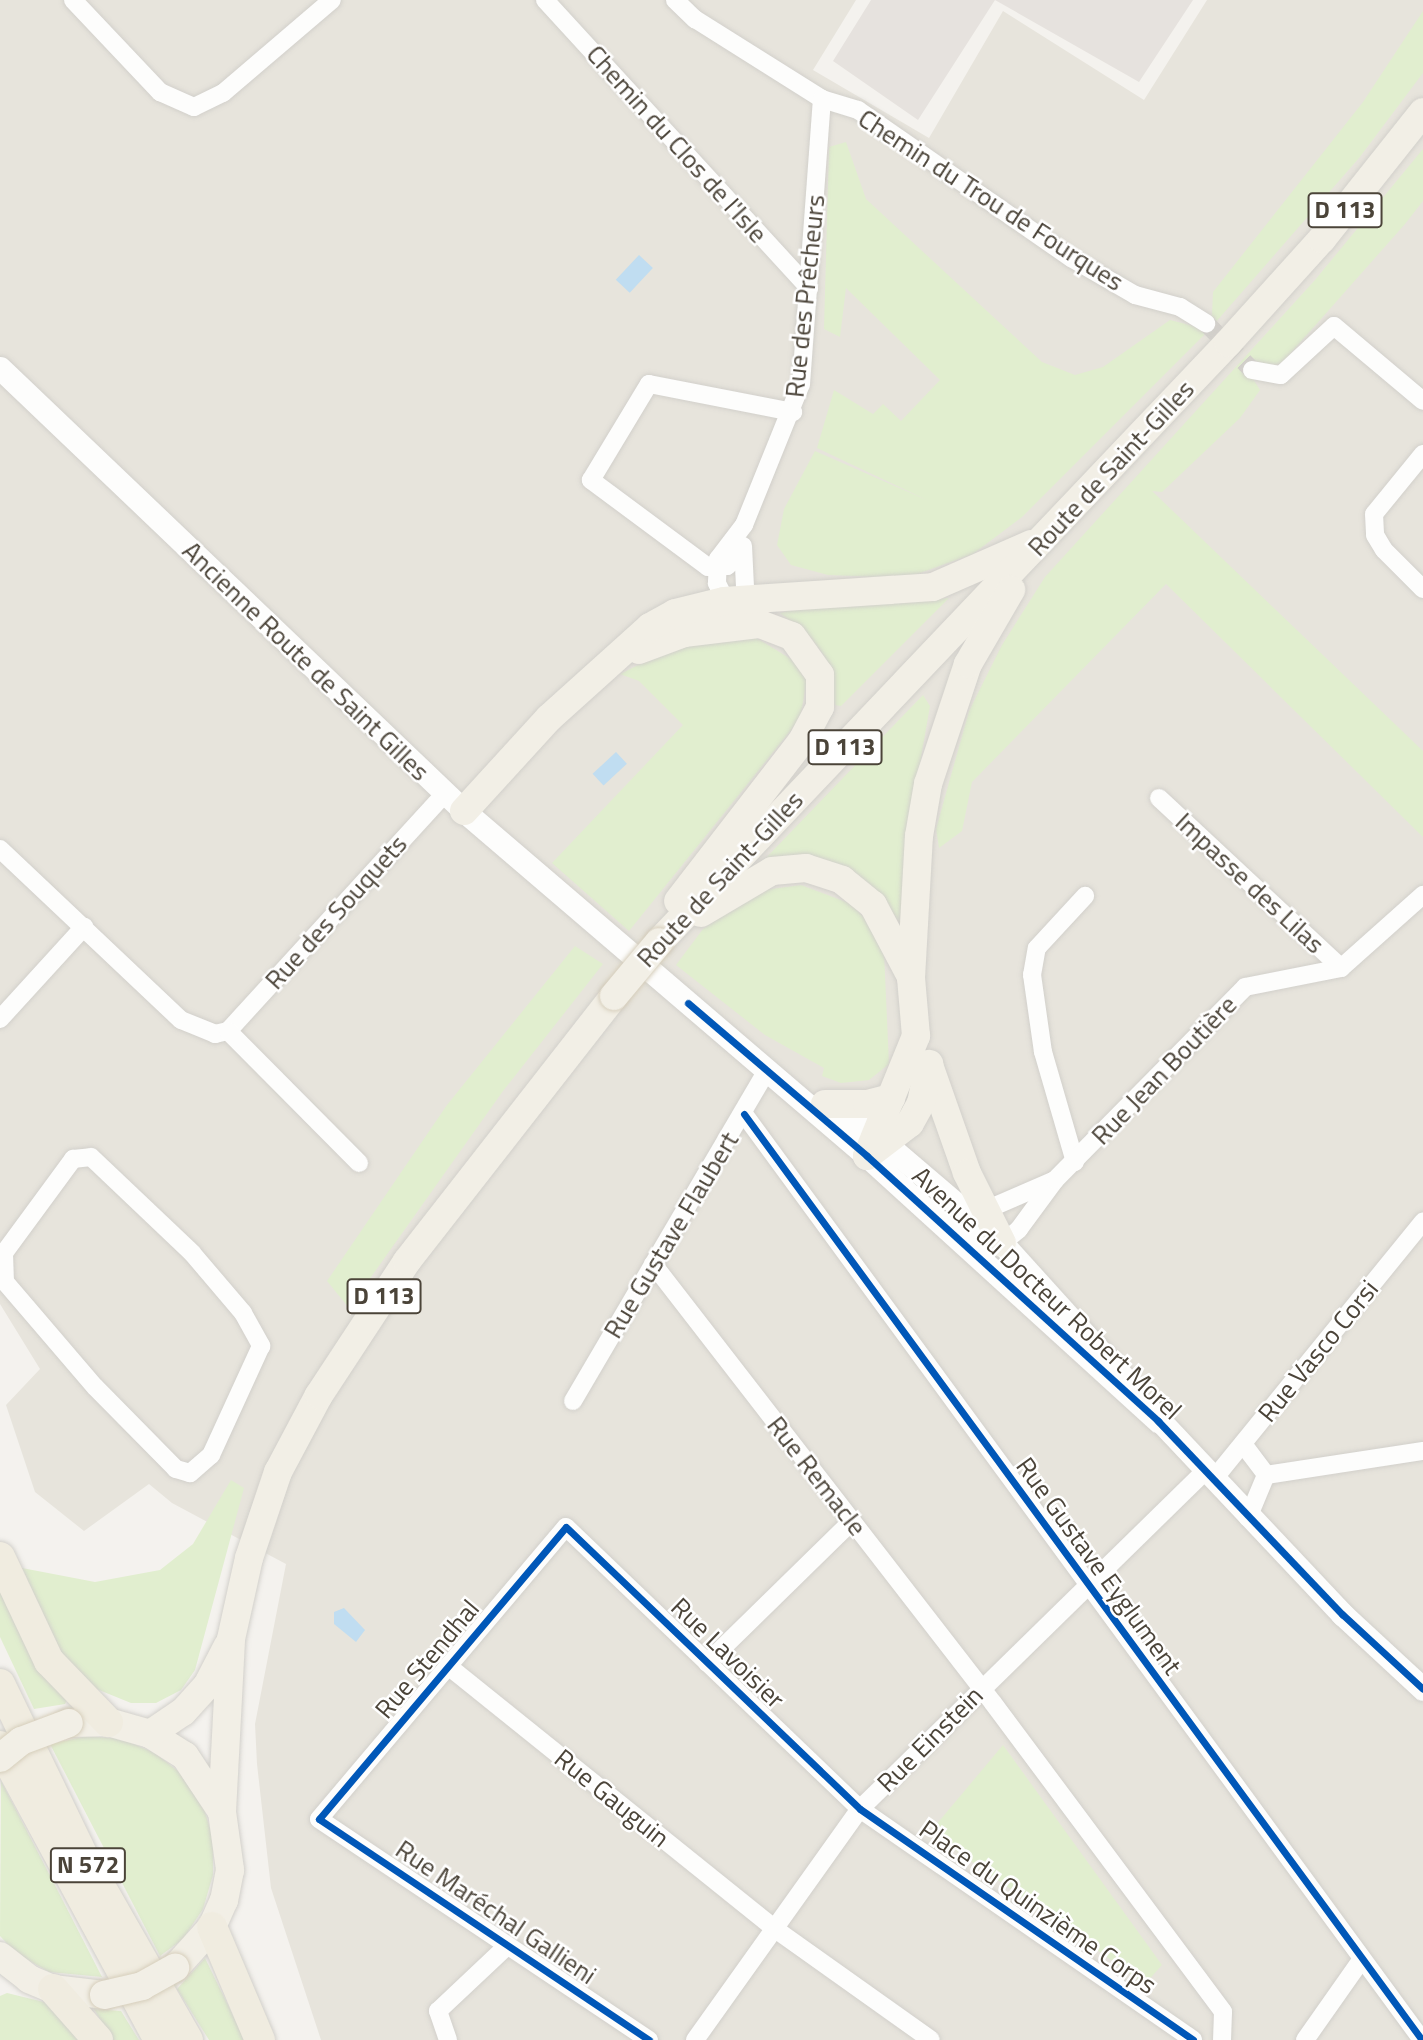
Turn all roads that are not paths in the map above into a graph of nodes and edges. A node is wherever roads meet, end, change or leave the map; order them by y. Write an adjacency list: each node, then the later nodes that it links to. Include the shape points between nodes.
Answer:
1 (73, 0): 2 (street, via 160,92 194,107 223,93)
2 (332, 0)
3 (545, 0): 7 (street, Chemin du Clos de l'Isle)
4 (675, 0): 5 (street, Chemin du Trou de Fourques, via 695,19)
5 (822, 99): 7 (street, Rue des Prêcheurs); 8 (street, Chemin du Trou de Fourques, via 858,110 1071,258 1135,295 1180,307)
6 (1423, 112): 15 (main road, Route de Saint-Gilles / D 113, via 1322,239)
7 (809, 288): 12 (street, Rue des Prêcheurs, via 802,384)
8 (1206, 323)
9 (1252, 370): 11 (street, via 1282,375 1335,326)
10 (3, 377): 21 (street, Ancienne Route de Saint Gilles)
11 (1423, 401)
12 (793, 412): 14 (street, Rue des Prêcheurs); 17 (street, via 649,384 591,480)
13 (1423, 454): 18 (street, via 1374,514 1375,535 1384,550)
14 (744, 525): 16 (street, Rue des Prêcheurs); 17 (street, Rue des Prêcheurs)
15 (1040, 544): 19 (main road, via 933,587); 26 (main road, Route de Saint-Gilles / D 113); 29 (main road, via 968,664 945,723 919,836)
16 (742, 553): 17 (street); 19 (street, Rue des Prêcheurs)
17 (716, 569): 19 (street)
18 (1423, 589)
19 (738, 608): 21 (main road, via 603,668); 26 (main road, via 804,647 820,675 820,707 801,742 677,903)
20 (1159, 798): 28 (street, Impasse des Lilas)
21 (454, 802): 27 (street, Ancienne Route de Saint Gilles); 31 (street, Rue des Souquets)
22 (0, 849): 25 (street)
23 (1423, 895): 28 (street)
24 (1085, 896): 39 (street, via 1037,948 1032,975 1043,1052)
25 (84, 928): 30 (street); 31 (street, via 181,1020 199,1031)
26 (659, 942): 29 (main road, via 772,871 806,868 842,880 873,905); 59 (main road, Route de Saint-Gilles / D 113, bridge, via 407,1261 319,1395 278,1472 249,1558)
27 (619, 946): 34 (street, Avenue du Docteur Robert Morel)
28 (1341, 968): 39 (street, Rue Jean Boutière, via 1245,987)
29 (911, 978): 32 (main road)
30 (0, 1019)
31 (228, 1031): 40 (street)
32 (916, 1035): 33 (main road); 35 (main road)
33 (929, 1065): 38 (main road, via 921,1103); 42 (main road)
34 (768, 1069): 36 (street, Avenue du Docteur Robert Morel); 37 (street, Rue Gustave Flaubert); 38 (street, Avenue du Docteur Robert Morel)
35 (891, 1098): 36 (main road, via 867,1104); 38 (main road)
36 (825, 1104): 38 (street, Avenue du Docteur Robert Morel)
37 (744, 1114): 46 (street, Rue Gustave Flaubert); 58 (street, Rue Gustave Eyglument)
38 (875, 1145): 42 (street, Avenue du Docteur Robert Morel); 44 (street, Avenue du Docteur Robert Morel)
39 (1075, 1162): 41 (street, Rue Jean Boutière)
40 (359, 1163)
41 (1055, 1180): 42 (street, Rue Jean Boutière); 45 (street, Rue Jean Boutière, via 1040,1205)
42 (981, 1216): 44 (street, Rue Jean Boutière); 45 (main road)
43 (1423, 1222): 50 (street, Rue Vasco Corsi)
44 (962, 1241): 45 (street); 49 (street, Avenue du Docteur Robert Morel)
45 (1002, 1242): 49 (street, Avenue du Docteur Robert Morel)
46 (653, 1264): 48 (street, Rue Gustave Flaubert); 55 (street, Rue Remacle)
47 (2, 1283): 47 (street, via 176,1469 190,1473 211,1455 261,1346 243,1313 192,1253 91,1157 73,1159 4,1253)
48 (573, 1401)
49 (1158, 1421): 53 (street, Avenue du Docteur Robert Morel)
50 (1243, 1444): 52 (street); 53 (street, Rue Vasco Corsi)
51 (1423, 1451): 52 (street)
52 (1266, 1475): 54 (street)
53 (1209, 1476): 54 (street, Avenue du Docteur Robert Morel); 58 (street, Rue Einstein)
54 (1248, 1518): 64 (street, Avenue du Docteur Robert Morel)
55 (852, 1521): 60 (street); 63 (street, Rue Remacle)
56 (566, 1527): 60 (street, Rue Lavoisier); 61 (street, Rue Stendhal)
57 (0, 1557): 65 (highway, via 49,1661)
58 (1086, 1586): 63 (street, Rue Einstein); 76 (street, Rue Gustave Eyglument)
59 (231, 1639): 66 (main road, Route de Saint-Gilles / D 113, via 208,1684 183,1712); 70 (main road, Route de Saint-Gilles / D 113)
60 (707, 1663): 69 (street, Rue Lavoisier)
61 (448, 1666): 71 (street, Rue Stendhal); 73 (street, Rue Gauguin)
62 (0, 1684): 81 (highway, N 572, via 83,1856)
63 (982, 1688): 69 (street, Rue Einstein); 88 (street, Place du Quinzième Corps, via 1223,2012)
64 (1423, 1689)
65 (108, 1721): 66 (main road); 68 (main road, bridge, via 69,1723 21,1741)
66 (150, 1734): 70 (main road, via 185,1756)
67 (0, 1745): 80 (highway, N 572)
68 (0, 1758)
69 (860, 1809): 73 (street, Rue Einstein); 87 (street, Place du Quinzième Corps)
70 (222, 1812): 72 (main road, via 230,1870)
71 (319, 1819): 74 (street, Rue Maréchal Gallieni)
72 (212, 1927): 78 (main road, bridge, via 175,1968 142,1986 104,1995); 82 (highway)
73 (775, 1929): 85 (street, Rue Einstein); 86 (street, Rue Gauguin)
74 (507, 1946): 83 (street, via 438,2011); 84 (street, Rue Maréchal Gallieni)
75 (0, 1956): 78 (main road)
76 (1362, 1959): 89 (street); 90 (street, Rue Gustave Eyglument)
77 (0, 1980): 78 (main road)
78 (41, 1984): 79 (highway)
79 (98, 2040)
80 (159, 2040)
81 (188, 2040)
82 (260, 2040)
83 (448, 2040)
84 (649, 2040)
85 (695, 2040)
86 (931, 2040)
87 (1193, 2040)
88 (1222, 2040)
89 (1305, 2040)
90 (1422, 2040)

